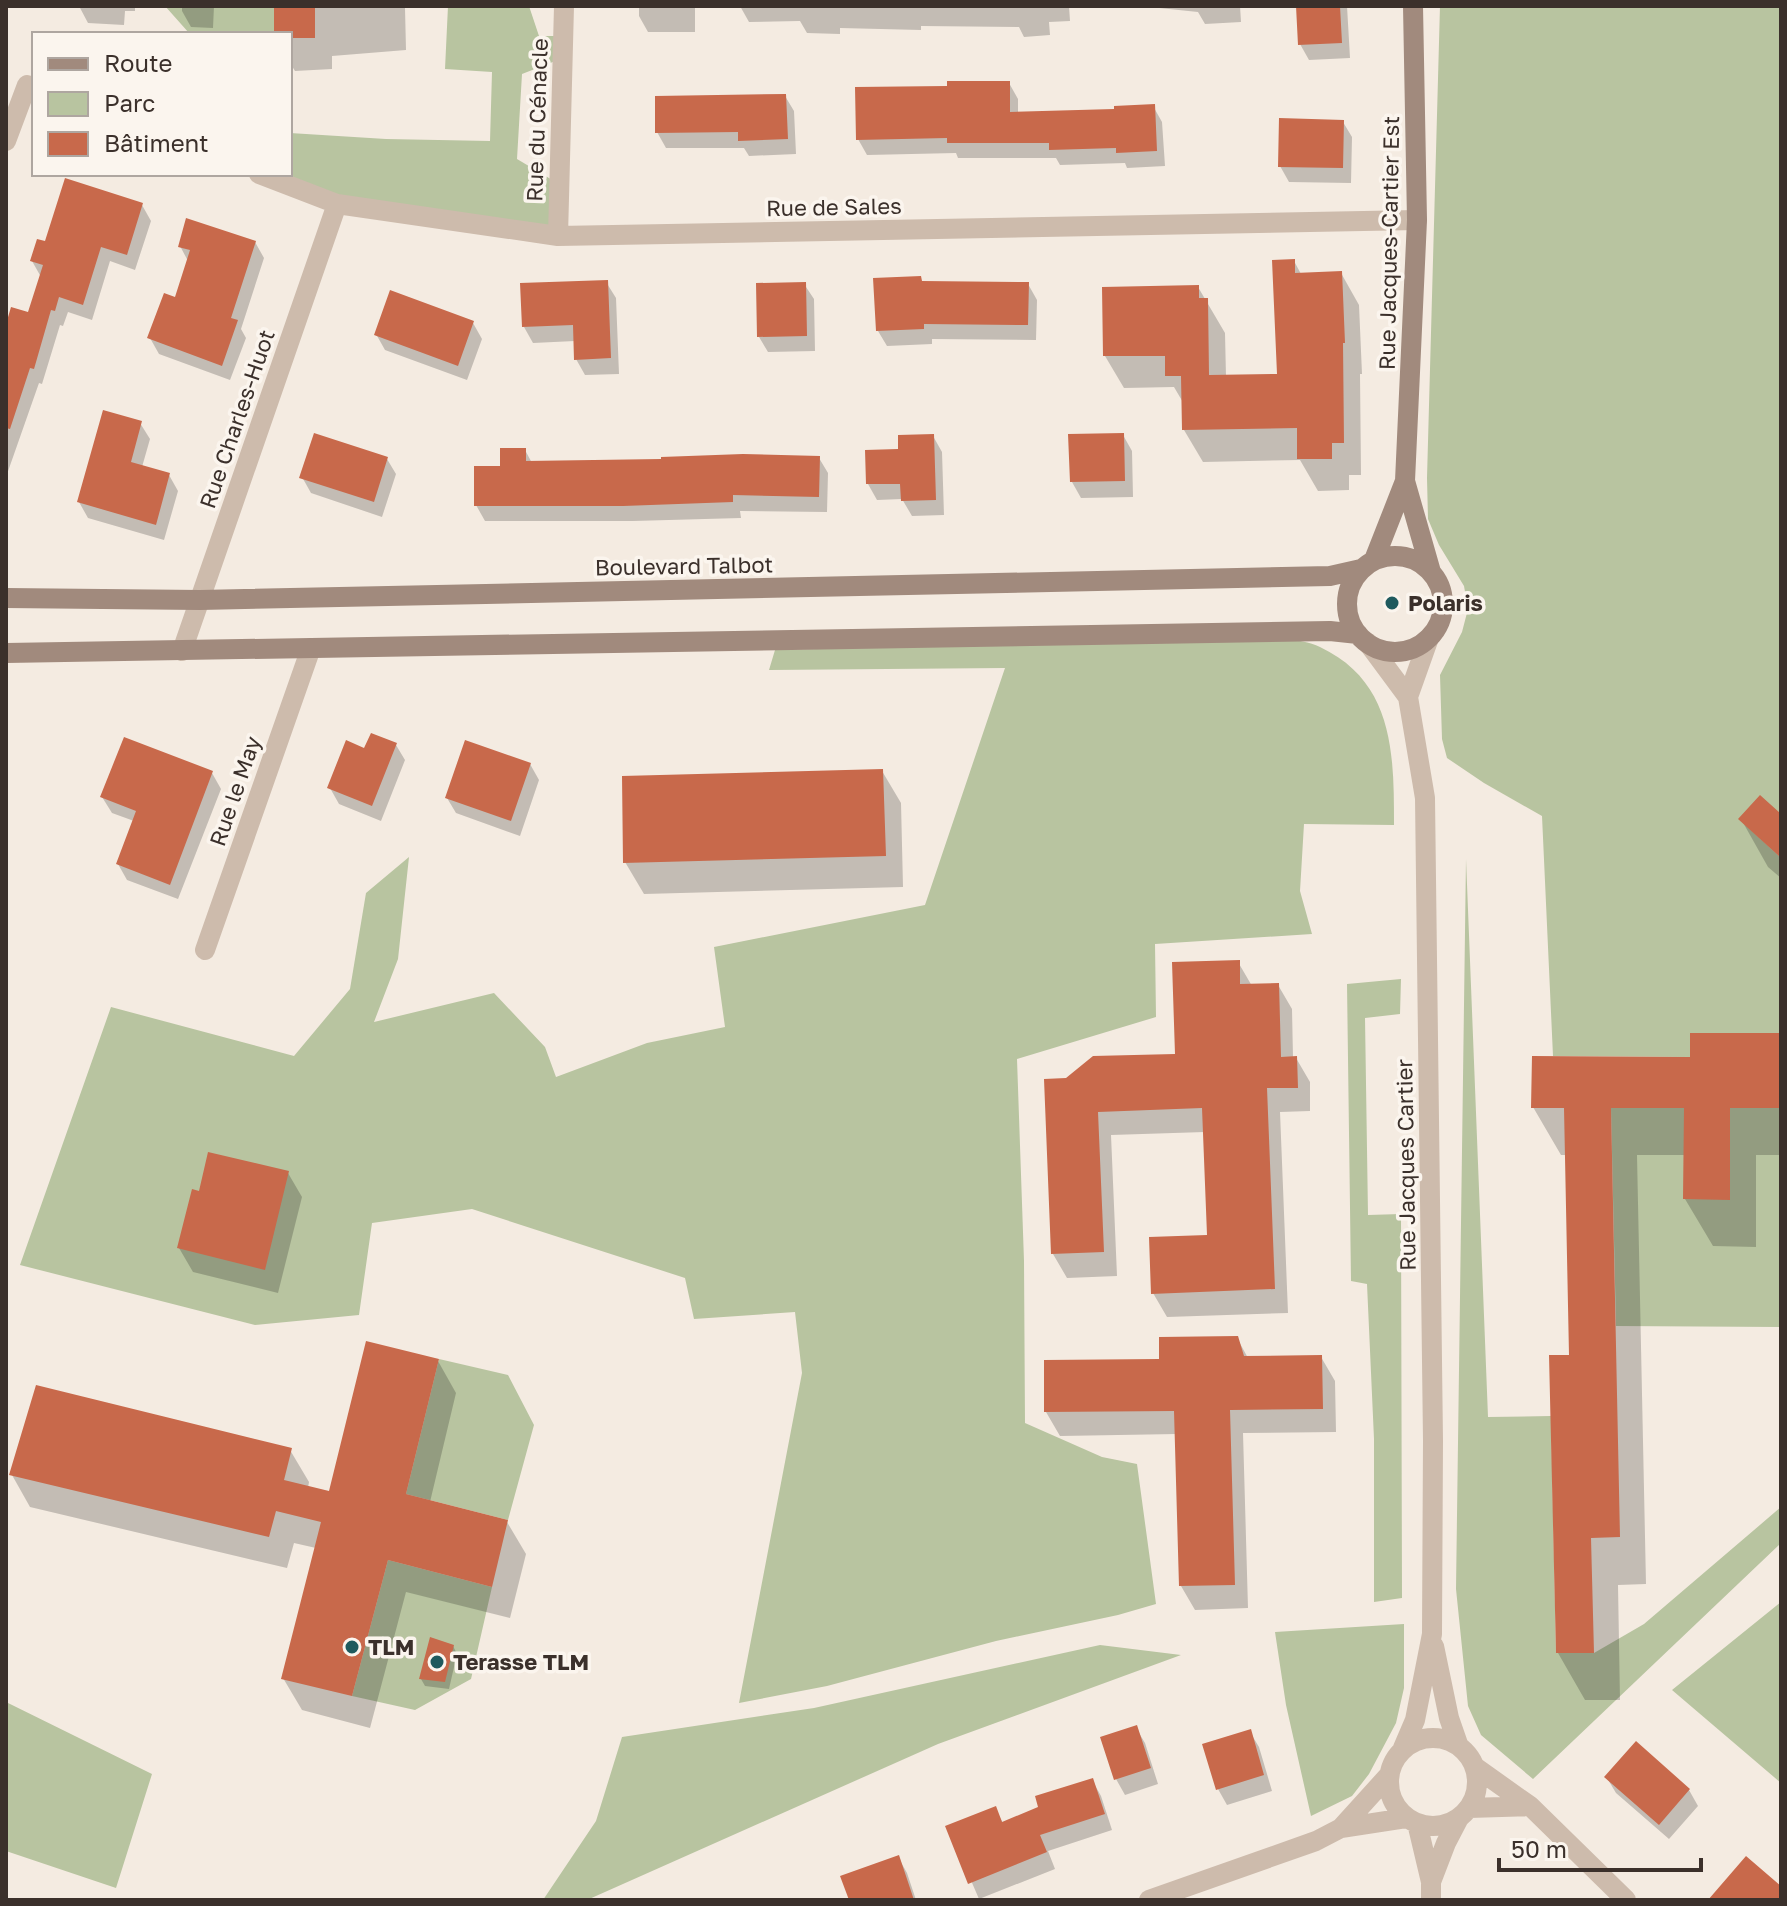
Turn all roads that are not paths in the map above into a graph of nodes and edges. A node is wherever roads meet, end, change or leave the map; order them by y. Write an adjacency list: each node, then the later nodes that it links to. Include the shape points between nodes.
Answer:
1 (564, 6): 8 (street, Rue du Cénacle)
2 (1413, 6): 7 (main road, Rue Jacques-Cartier Est)
3 (30, 86): 4 (street)
4 (6, 141)
5 (264, 176): 6 (street, Rue de Sales)
6 (337, 204): 8 (street, Rue de Sales); 13 (street, Rue Charles-Huot)
7 (1417, 220): 8 (street, Rue de Sales); 9 (main road, Rue Jacques-Cartier Est)
8 (558, 236)
9 (1405, 481): 10 (main road, Rue Jacques-Cartier Est); 11 (main road, Rue Jacques-Cartier Est)
10 (1368, 565): 11 (main road, via 1407,557); 13 (main road, Boulevard Talbot, via 1330,576); 14 (main road, via 1353,581 1347,604)
11 (1431, 572): 15 (main road, via 1443,606)
12 (6, 598): 13 (main road, Boulevard Talbot)
13 (200, 600): 17 (street, Rue Charles-Huot)
14 (1363, 638): 15 (main road, via 1397,652); 16 (main road, via 1330,631); 19 (street, Rue Jacques Cartier)
15 (1429, 638): 19 (street, Rue Jacques Cartier)
16 (311, 648): 17 (main road); 20 (street, Rue le May)
17 (182, 651): 18 (main road)
18 (6, 653)
19 (1408, 697): 21 (street, Rue Jacques Cartier, via 1425,798)
20 (205, 950)
21 (1432, 1634): 22 (street, Rue Jacques Cartier); 23 (street, Rue Jacques Cartier, via 1415,1720)
22 (1458, 1744): 23 (street, via 1431,1737); 24 (street)
23 (1403, 1748): 25 (street)
24 (1475, 1767): 26 (street); 27 (street, via 1478,1781)
25 (1389, 1775): 28 (street, via 1395,1804); 29 (street)
26 (1530, 1806): 27 (street); 32 (street)
27 (1464, 1813): 28 (street, via 1447,1824); 30 (street, via 1446,1843)
28 (1412, 1820): 29 (street); 30 (street)
29 (1341, 1828): 31 (street)
30 (1431, 1891)
31 (1149, 1900)
32 (1626, 1900)

